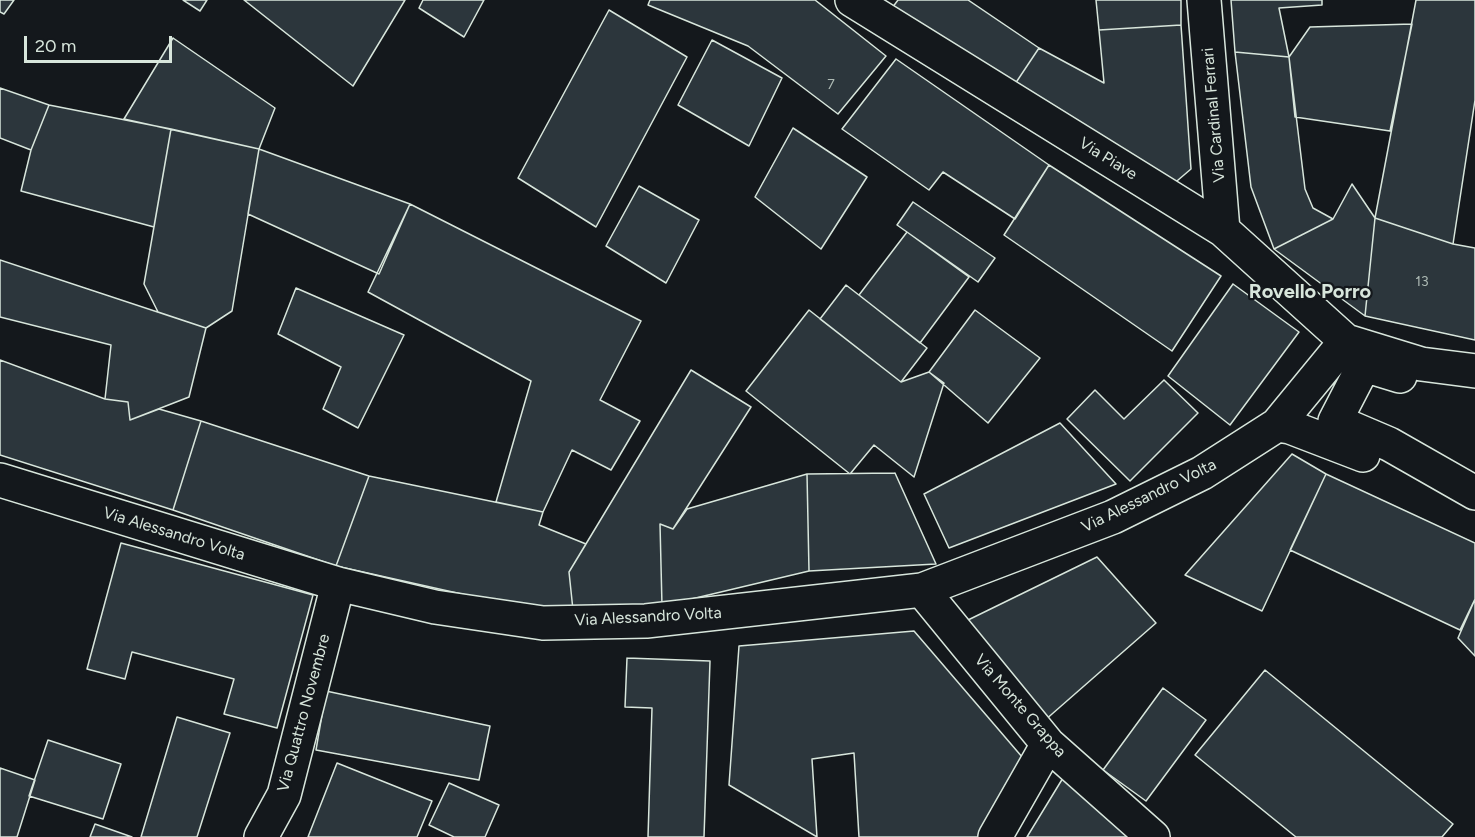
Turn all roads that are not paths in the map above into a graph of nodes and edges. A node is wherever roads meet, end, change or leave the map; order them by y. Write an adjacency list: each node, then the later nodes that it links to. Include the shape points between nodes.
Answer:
1 (852, 0): 3 (street, Via Piave)
2 (1204, 0): 3 (street, Via Cardinal Ferrari)
3 (1223, 230): 4 (street, Via Piave)
4 (1346, 341): 5 (street, via 1421,364); 7 (street, Via Alessandro Volta)
5 (1475, 371)
6 (1475, 393): 9 (street, via 1415,381 1364,365 1335,422 1389,444)
7 (1277, 425): 10 (street, via 1381,462); 12 (street, Via Alessandro Volta, via 1202,473 1113,517)
8 (0, 480): 11 (street, Via Alessandro Volta)
9 (1475, 493)
10 (1475, 514)
11 (338, 584): 12 (street, Via Alessandro Volta, via 435,607 543,623 646,621); 14 (street, Via Quattro Novembre, via 284,795)
12 (922, 590): 13 (street, Via Monte Grappa)
13 (1048, 744): 15 (street); 16 (street, Via Monte Grappa)
14 (261, 837)
15 (995, 837)
16 (1154, 837)

